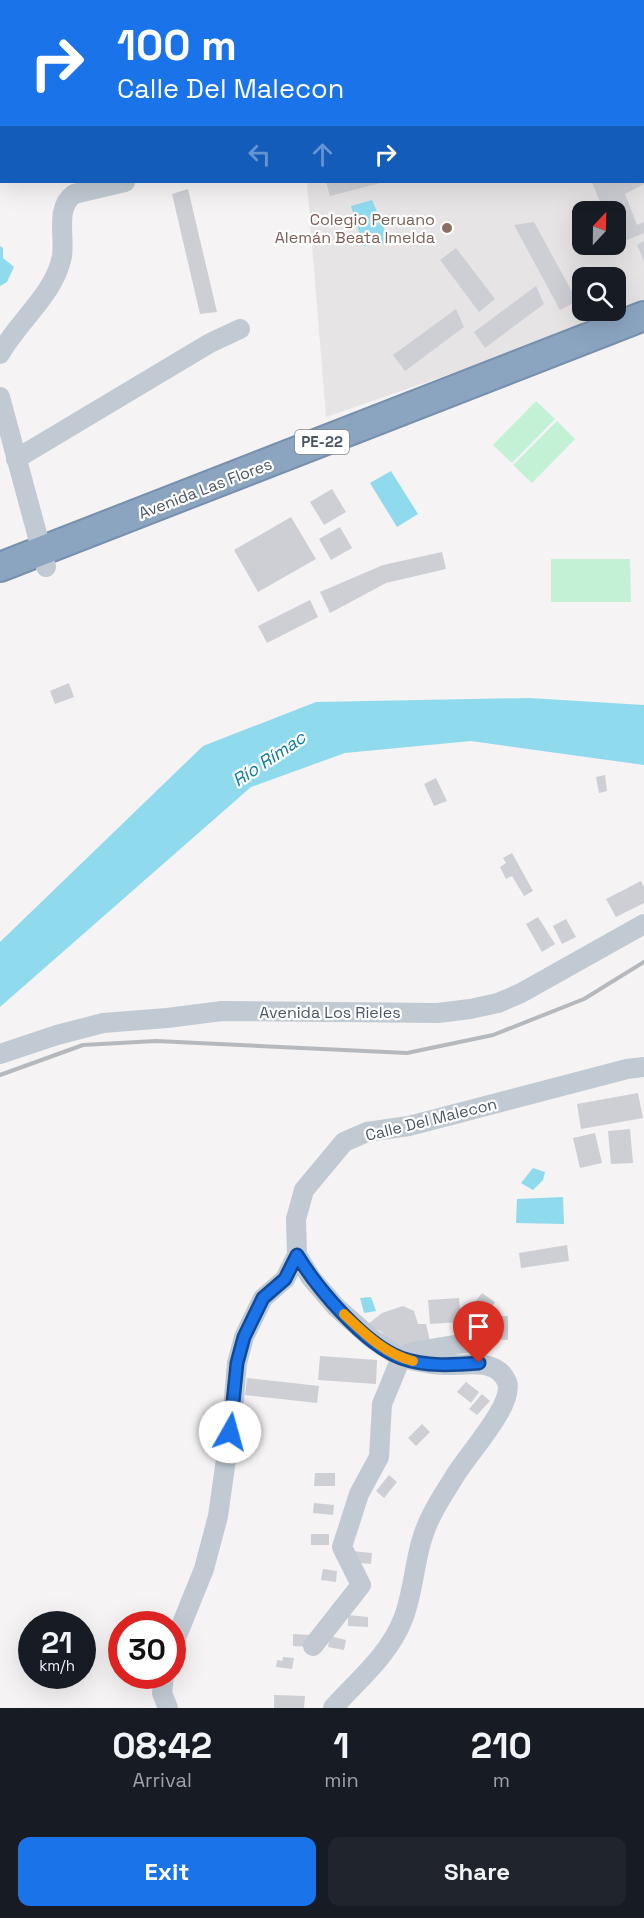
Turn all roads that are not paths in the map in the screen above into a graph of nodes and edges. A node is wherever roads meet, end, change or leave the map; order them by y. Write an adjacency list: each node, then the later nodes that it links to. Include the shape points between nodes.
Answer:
1 (121, 183): 5 (street, via 67,199 62,256 54,280)
2 (644, 316): 7 (highway, Avenida Las Flores / PE-22)
3 (240, 329): 8 (street)
4 (644, 333): 7 (highway, Avenida Las Flores / PE-22)
5 (0, 354)
6 (0, 397): 8 (street)
7 (328, 448): 9 (highway, Avenida Las Flores / PE-22)
8 (16, 459): 9 (street)
9 (43, 559): 10 (highway, Avenida Las Flores / PE-22); 11 (highway, Avenida Las Flores / PE-22)
10 (0, 567)
11 (0, 584)
12 (644, 924): 13 (street, Avenida Los Rieles, via 521,993 470,1009 222,1011 103,1023)
13 (0, 1054)
14 (644, 1067): 15 (street, Calle Del Malecon, via 409,1126 367,1132 344,1142 304,1190 296,1219)
15 (297, 1255): 17 (street, via 336,1307); 18 (street, via 285,1279 263,1298 244,1337 237,1363 219,1516)
16 (478, 1341): 17 (street, via 412,1352)
17 (401, 1358): 19 (street, via 382,1404 379,1457 358,1494 342,1547 361,1585); 22 (street, via 422,1363 489,1366 501,1372 508,1394 498,1416 456,1474 428,1522 404,1618 394,1638)
18 (186, 1613)
19 (313, 1646)
20 (162, 1689): 21 (street)
21 (168, 1708)
22 (333, 1708)

